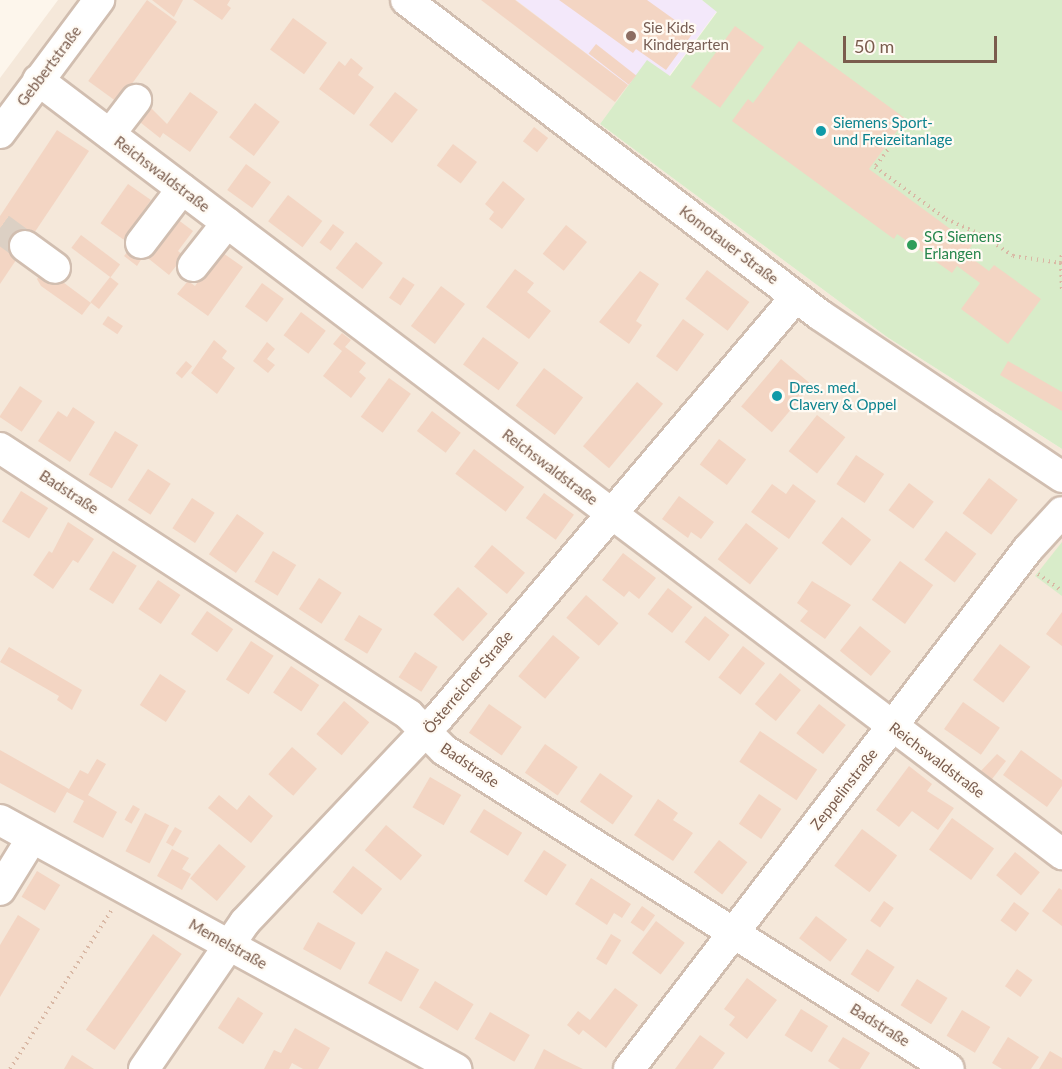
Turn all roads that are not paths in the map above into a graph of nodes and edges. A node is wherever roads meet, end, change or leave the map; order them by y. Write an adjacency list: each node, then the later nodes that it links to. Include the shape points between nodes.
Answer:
1 (99, 0): 3 (street, Gebbertstraße)
2 (406, 0): 11 (street, Komotauer Straße)
3 (38, 80): 4 (street, Gebbertstraße); 5 (street, Reichswaldstraße, via 128,126)
4 (0, 133)
5 (182, 189): 6 (street, Reichswaldstraße); 7 (street)
6 (227, 223): 9 (street); 15 (street, Reichswaldstraße)
7 (141, 243)
8 (25, 246): 10 (street)
9 (197, 266)
10 (55, 268)
11 (796, 297): 13 (street, Komotauer Straße); 15 (street, Österreicher Straße)
12 (0, 448): 17 (street, Badstraße, via 409,715)
13 (1062, 477)
14 (1062, 512): 16 (street, Zeppelinstraße, via 1028,549)
15 (612, 514): 16 (street, Reichswaldstraße); 17 (street, Österreicher Straße)
16 (892, 726): 20 (street, Reichswaldstraße); 22 (street, Zeppelinstraße)
17 (426, 732): 22 (street, Badstraße, via 444,750); 23 (street, Österreicher Straße)
18 (0, 820): 19 (street, Memelstraße)
19 (32, 837): 21 (street); 23 (street, Memelstraße)
20 (1062, 854)
21 (0, 890)
22 (733, 933): 26 (street, Zeppelinstraße); 27 (street, Badstraße)
23 (229, 944): 24 (street, Österreicher Straße); 25 (street, Memelstraße)
24 (144, 1069)
25 (456, 1069)
26 (629, 1069)
27 (949, 1069)

